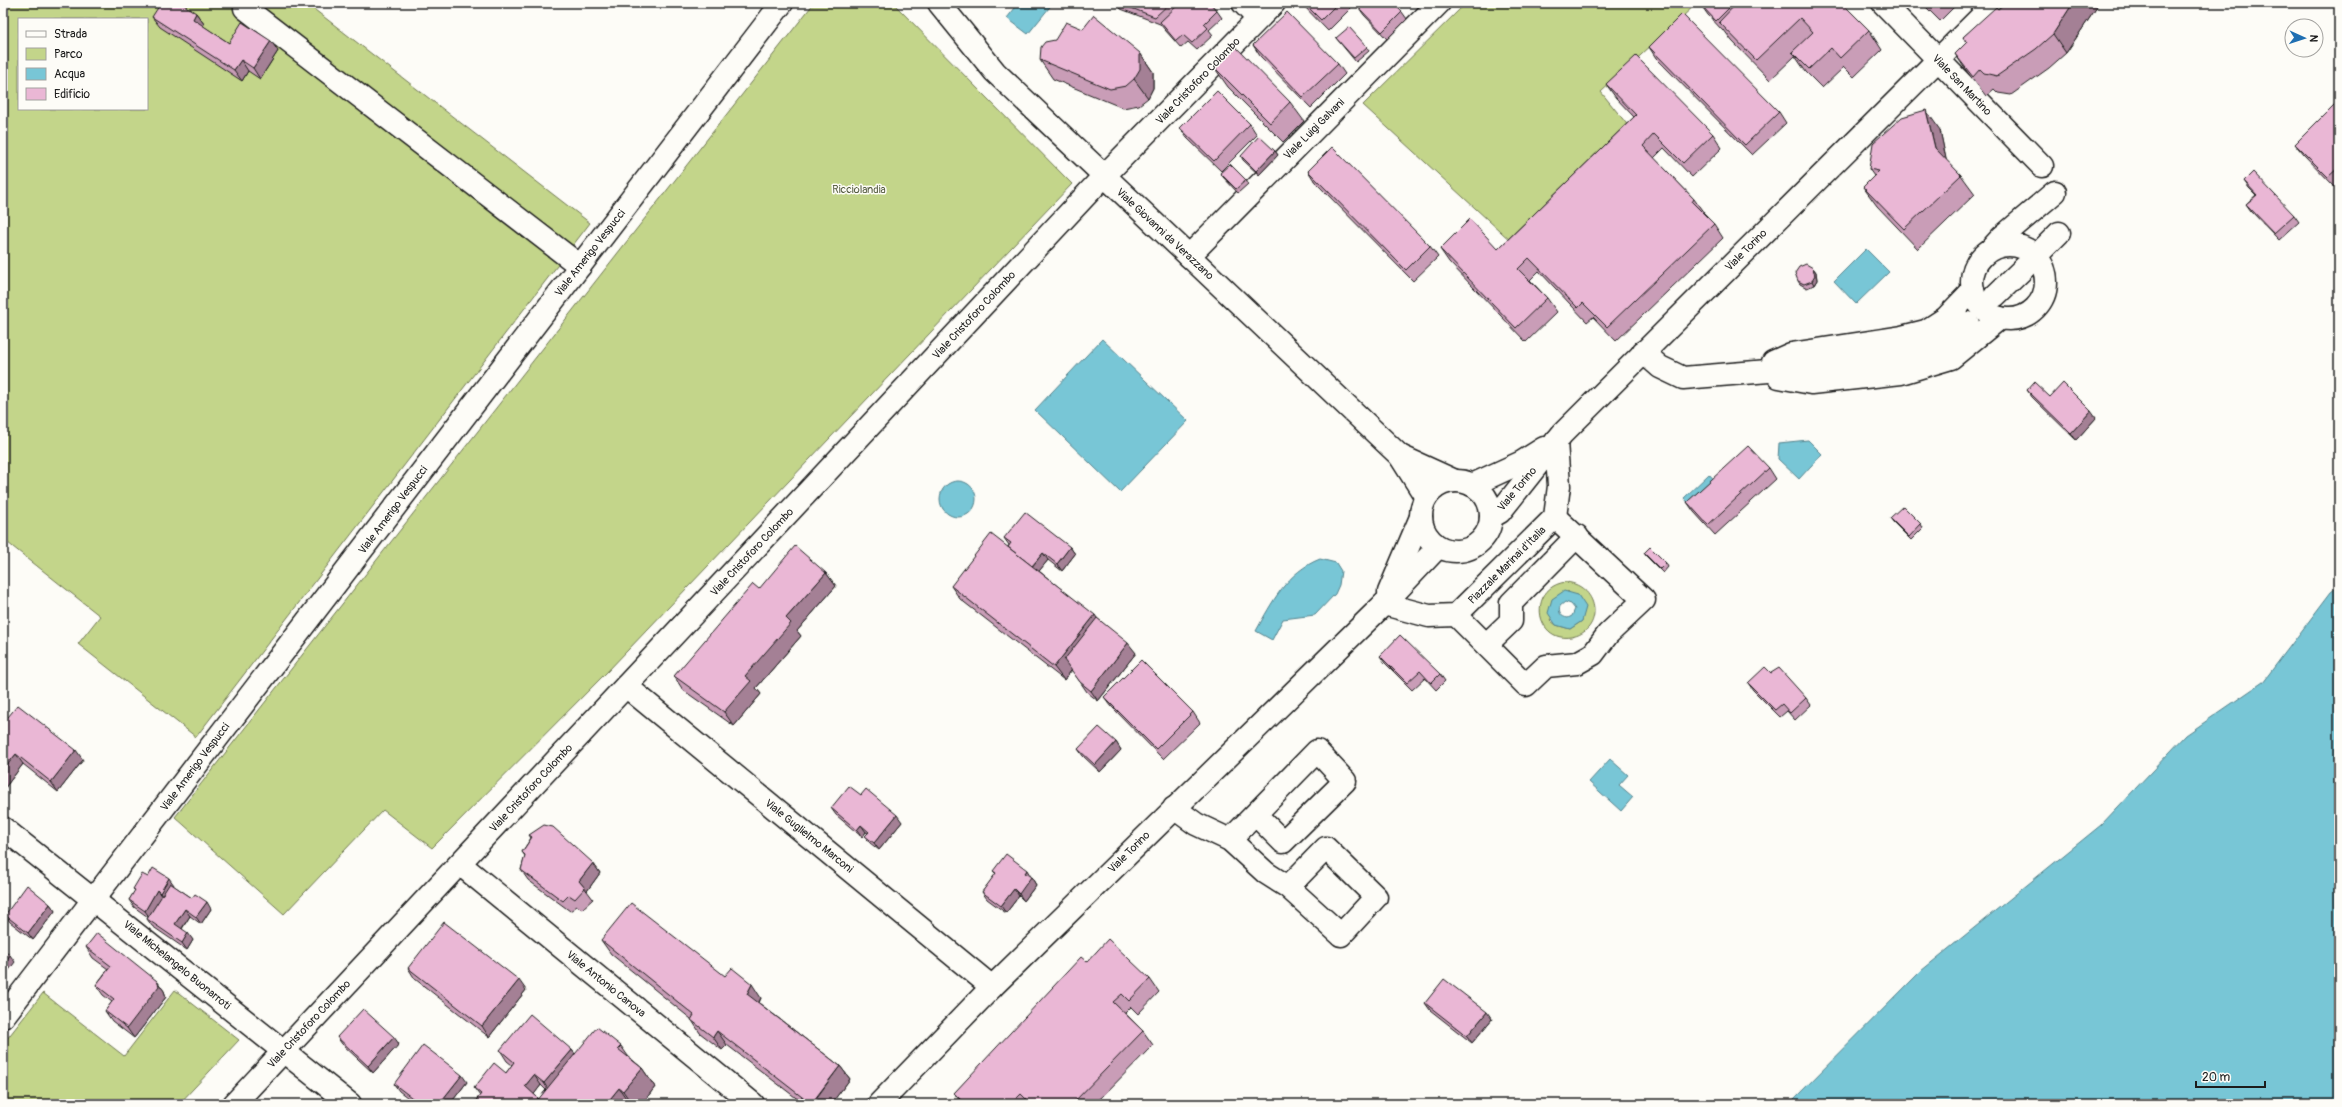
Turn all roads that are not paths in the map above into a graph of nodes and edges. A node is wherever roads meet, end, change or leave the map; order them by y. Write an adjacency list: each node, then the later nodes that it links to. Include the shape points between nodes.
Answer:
1 (782, 3): 18 (street, Viale Amerigo Vespucci)
2 (939, 3): 12 (street, Viale Giovanni da Verazzano, via 995,72)
3 (1243, 3): 9 (street)
4 (1274, 3): 9 (street, Viale Cristoforo Colombo)
5 (1439, 3): 17 (street, Viale Luigi Galvani)
6 (1883, 3): 10 (street, Viale San Martino)
7 (1995, 3): 10 (street, Viale Torino)
8 (245, 8): 18 (street)
9 (1258, 19): 12 (street, Viale Cristoforo Colombo)
10 (1937, 60): 11 (street, Viale San Martino); 24 (street, Viale Torino)
11 (2042, 166)
12 (1104, 176): 17 (street, Viale Giovanni da Verazzano); 37 (street, Viale Cristoforo Colombo)
13 (2055, 192): 15 (street)
14 (2059, 233): 16 (street)
15 (1992, 248): 20 (street, via 1975,266); 22 (street, via 2004,244 2027,248 2037,256 2047,277 2042,300 2034,310 2012,319)
16 (2043, 249)
17 (1189, 256): 27 (street, Viale Giovanni da Verazzano)
18 (580, 266): 44 (street, Viale Amerigo Vespucci)
19 (2025, 267): 21 (street)
20 (1973, 290): 22 (street, via 1983,308); 25 (street, via 1946,318 1926,331 1791,354)
21 (1995, 296)
22 (2000, 318): 25 (street, via 1951,358 1901,373 1811,383)
23 (1968, 324): 25 (street, via 1945,341 1910,354 1866,363)
24 (1643, 352): 25 (street, via 1660,367 1683,378); 26 (street, Viale Torino)
25 (1752, 371)
26 (1556, 441): 28 (street, Viale Torino, via 1522,462); 30 (street, Viale Torino, via 1500,512); 31 (street, Piazzale Marinai d'Italia, via 1559,486)
27 (1400, 456): 28 (street, Viale Giovanni da Verazzano); 29 (street, Viale Giovanni da Verazzano)
28 (1464, 483): 29 (street, via 1439,485); 30 (street, via 1478,489 1488,502)
29 (1423, 507): 33 (street, via 1426,535); 34 (street, Viale Torino)
30 (1491, 517): 33 (street, via 1487,533 1470,549 1454,552)
31 (1556, 517): 32 (street); 35 (street, Piazzale Marinai d'Italia)
32 (1577, 536): 36 (street, via 1511,604 1511,621); 36 (street, via 1644,600 1608,634 1593,654 1577,663 1546,666 1526,685)
33 (1438, 547): 34 (street, Viale Torino)
34 (1384, 604): 35 (street, via 1429,616); 38 (street, Viale Torino)
35 (1456, 615): 36 (street)
36 (1487, 644)
37 (626, 686): 42 (street, Viale Cristoforo Colombo); 45 (street, Viale Guglielmo Marconi)
38 (1174, 808): 41 (street, via 1196,824); 45 (street, Viale Torino)
39 (1256, 815): 41 (street)
40 (3, 828): 44 (street, Viale Michelangelo Buonarroti)
41 (1230, 840): 43 (street, via 1266,873)
42 (460, 864): 47 (street, Viale Cristoforo Colombo); 50 (street, Viale Antonio Canova)
43 (1288, 887)
44 (95, 899): 46 (street, Viale Amerigo Vespucci); 47 (street, Viale Michelangelo Buonarroti)
45 (992, 986): 51 (street, Viale Torino)
46 (3, 1017)
47 (285, 1050): 48 (street, Viale Cristoforo Colombo); 49 (street, Viale Michelangelo Buonarroti)
48 (234, 1104)
49 (350, 1104)
50 (753, 1104)
51 (879, 1104)

